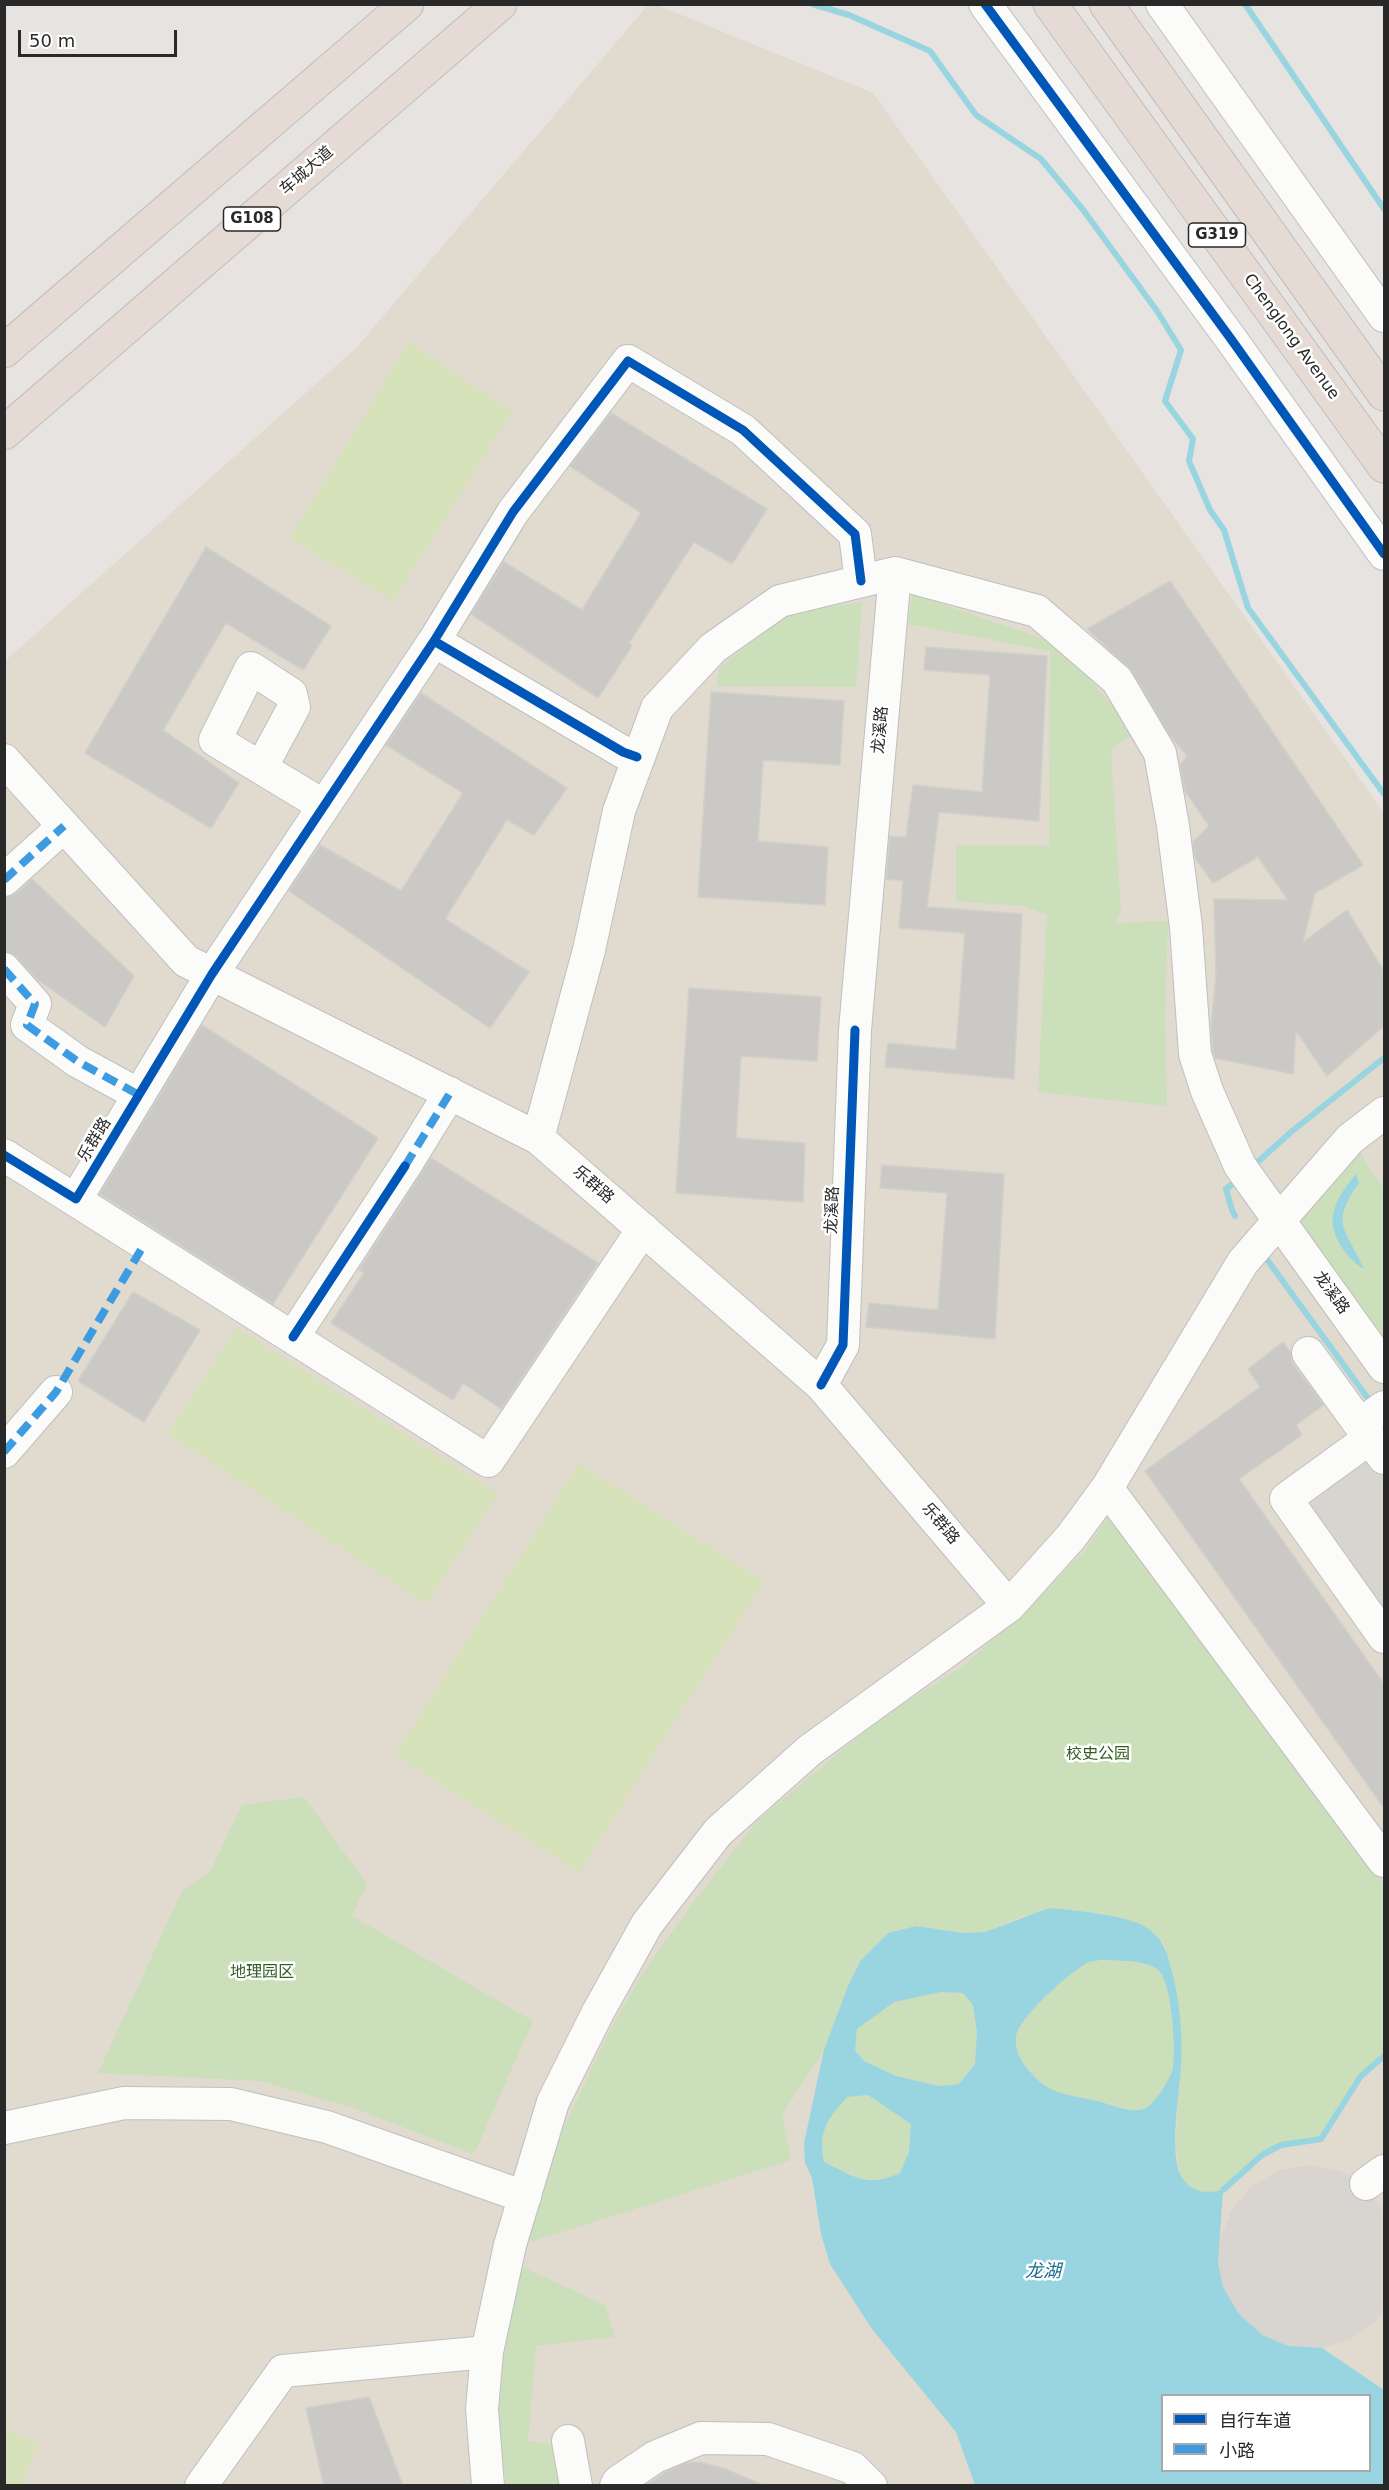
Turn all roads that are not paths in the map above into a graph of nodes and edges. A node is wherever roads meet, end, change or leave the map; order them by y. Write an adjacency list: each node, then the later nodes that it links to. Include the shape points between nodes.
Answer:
1 (407, 4): 8 (highway)
2 (500, 4): 10 (highway, 车城大道 / G108)
3 (986, 4): 12 (street)
4 (1050, 4): 11 (highway, Chenglong Avenue / G319)
5 (1106, 4): 9 (highway, G319)
6 (1162, 4): 7 (street)
7 (1384, 316)
8 (4, 351)
9 (1384, 394)
10 (4, 433)
11 (1384, 466)
12 (1384, 554)
13 (896, 573): 14 (street); 30 (street, 龙溪路, via 1037,612 1117,680 1160,753 1186,927 1195,1054 1245,1173); 35 (street, 龙溪路, via 855,1030 843,1345)
14 (861, 581): 15 (street, 乐群路, via 855,534 743,430 628,361 513,512); 16 (street, via 780,601 713,648 657,708)
15 (434, 641): 16 (street); 19 (street, 乐群路)
16 (637, 757): 27 (street, via 619,811 589,950)
17 (4, 760): 20 (street, 乐群路)
18 (261, 768): 19 (street)
19 (324, 806): 23 (street, 乐群路)
20 (64, 826): 21 (street); 23 (street, 乐群路, via 186,961)
21 (4, 880)
22 (4, 969): 25 (street, via 35,1004 27,1024 77,1060)
23 (212, 974): 24 (street, 乐群路); 25 (street, 乐群路)
24 (450, 1093): 27 (street, 乐群路); 32 (street)
25 (139, 1095): 29 (street, 乐群路)
26 (1384, 1113): 30 (street, via 1350,1139)
27 (538, 1138): 31 (street, 乐群路)
28 (4, 1155): 29 (street)
29 (76, 1199): 32 (street)
30 (1278, 1220): 34 (street, 龙溪路); 39 (street, via 1243,1262)
31 (644, 1229): 32 (street, via 488,1461); 35 (street, 乐群路)
32 (292, 1337)
33 (1308, 1353): 37 (street)
34 (1384, 1366)
35 (821, 1384): 40 (street, 乐群路)
36 (56, 1392): 38 (street)
37 (1374, 1429): 41 (street, via 1286,1499)
38 (4, 1452)
39 (1107, 1488): 40 (street, via 1071,1537); 42 (street)
40 (1009, 1606): 44 (street, via 810,1750 718,1832 647,1924 598,2012 553,2102)
41 (1384, 1637)
42 (1384, 1861)
43 (4, 2128): 44 (street, via 124,2103 231,2104 327,2127)
44 (525, 2197): 45 (street, via 510,2245)
45 (487, 2352): 47 (street, via 284,2371); 48 (street, via 482,2409)
46 (568, 2441): 49 (street)
47 (201, 2486)
48 (488, 2486)
49 (576, 2486)
50 (616, 2486): 51 (street, via 655,2457 701,2438 768,2439 853,2468)
51 (871, 2486)

